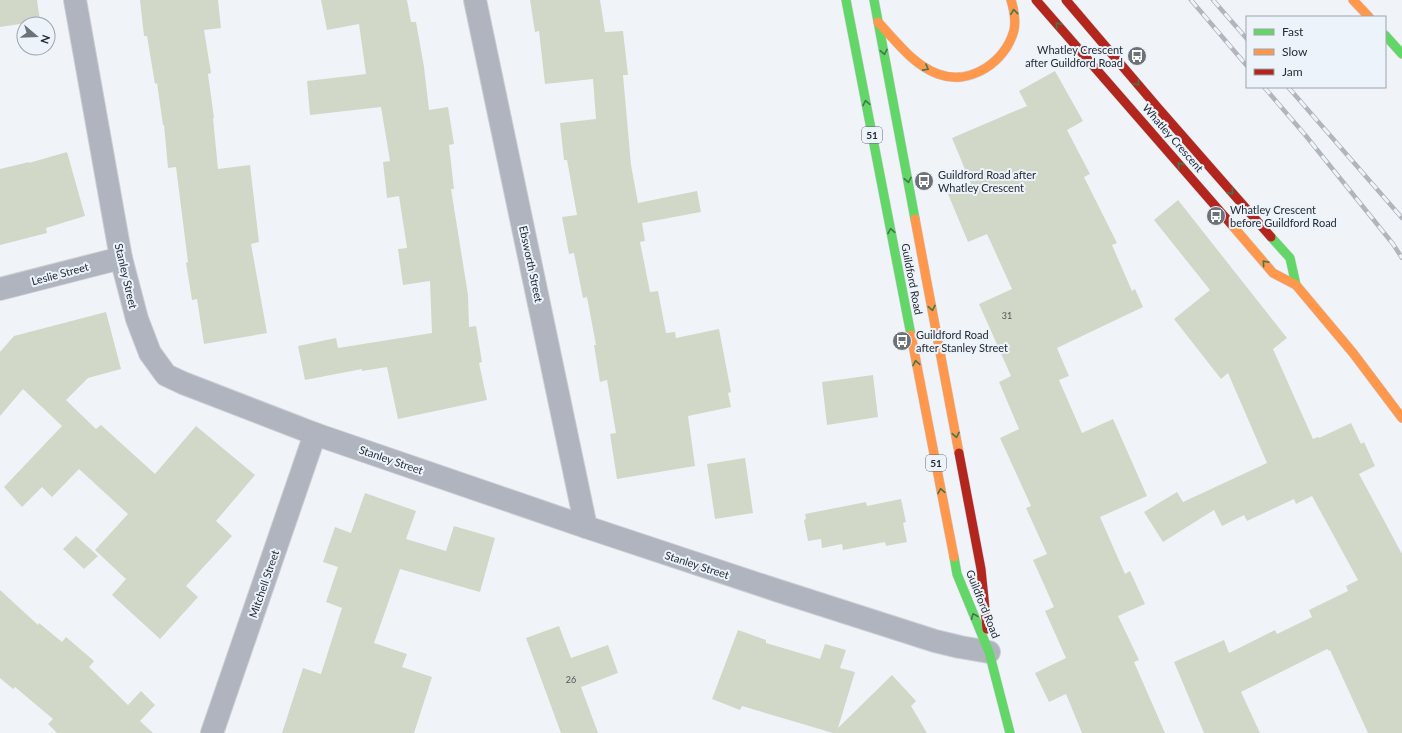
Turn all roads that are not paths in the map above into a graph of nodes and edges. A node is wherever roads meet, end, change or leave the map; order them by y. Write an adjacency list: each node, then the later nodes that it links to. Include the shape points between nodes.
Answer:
1 (75, 0): 11 (street, Stanley Street)
2 (475, 0): 16 (street, Ebsworth Street)
3 (846, 0): 17 (main road, Guildford Road / 51, one-way to 3, via 957,574)
4 (874, 0): 10 (main road, Guildford Road / 51)
5 (1011, 0): 10 (main road, one-way to 5, via 922,66 939,74 958,77 977,73 994,63 1007,48 1014,30 1015,11)
6 (1036, 0): 12 (main road, Whatley Crescent, one-way to 6, via 1273,273)
7 (1066, 0): 12 (main road, Whatley Crescent, one-way to 12, via 1290,258)
8 (1354, 0): 9 (main road)
9 (1368, 16)
10 (878, 22): 17 (main road, Guildford Road / 51, one-way to 17, via 981,569)
11 (121, 258): 13 (street, Leslie Street); 15 (street, Stanley Street, via 137,319 150,353 166,374)
12 (1296, 285): 14 (main road, Whatley Crescent, via 1353,353)
13 (0, 289)
14 (1402, 418)
15 (315, 434): 16 (street, Stanley Street); 18 (street, Mitchell Street)
16 (586, 527): 17 (street, Stanley Street, via 935,641)
17 (989, 652): 19 (main road, Guildford Road / 51)
18 (212, 733)
19 (1010, 733)

